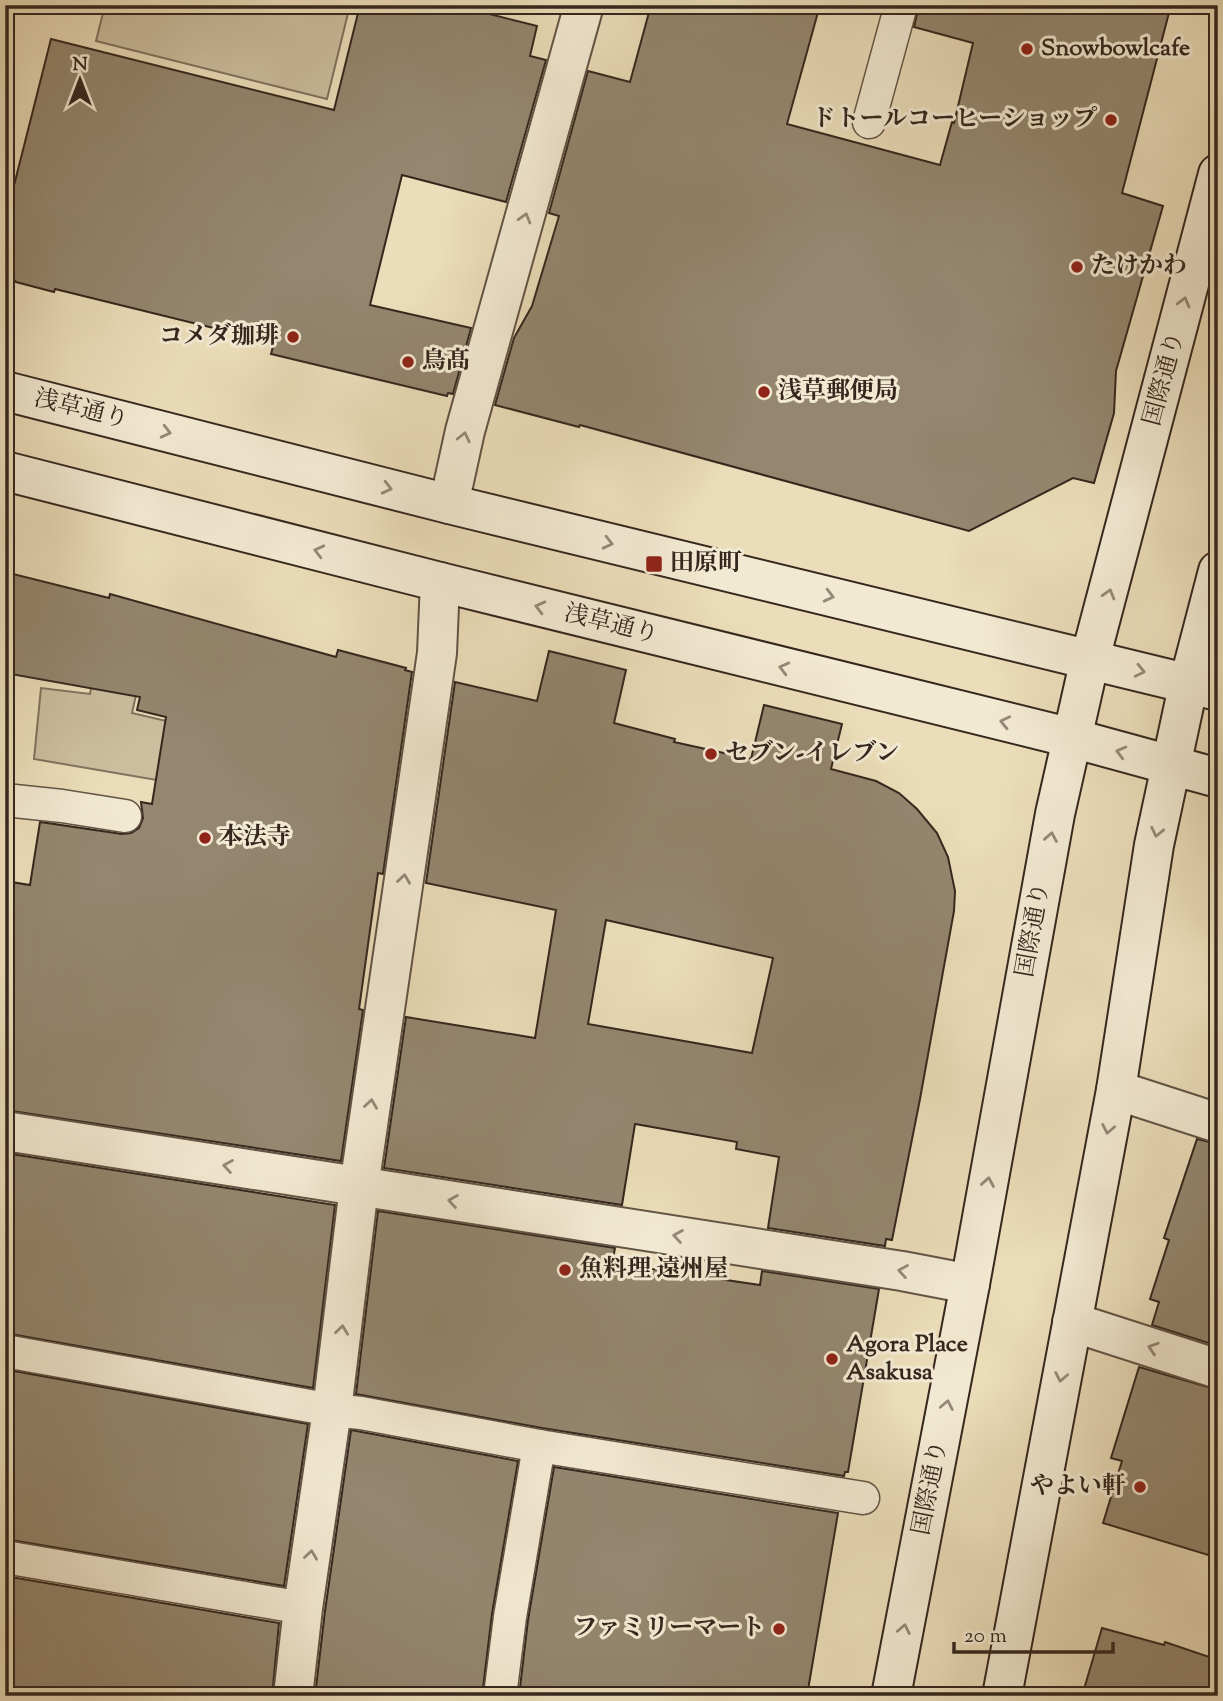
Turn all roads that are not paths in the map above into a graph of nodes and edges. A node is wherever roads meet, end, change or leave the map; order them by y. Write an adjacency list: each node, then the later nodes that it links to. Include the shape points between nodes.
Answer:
1 (584, 5): 7 (main road, one-way to 1, via 465,430)
2 (901, 5): 3 (lane)
3 (869, 122)
4 (1218, 174): 10 (main road, 国際通り, one-way to 4)
5 (5, 391): 7 (main road, 浅草通り, one-way to 7)
6 (5, 471): 9 (main road, 浅草通り, one-way to 6)
7 (449, 504): 10 (main road, 浅草通り, one-way to 10)
8 (1218, 571): 11 (main road)
9 (440, 582): 12 (main road, 浅草通り, one-way to 9); 20 (main road, one-way to 9, via 437,653)
10 (1090, 659): 11 (main road, 浅草通り, one-way to 11); 12 (main road, 国際通り)
11 (1203, 687): 13 (main road)
12 (1072, 738): 13 (main road, 浅草通り, one-way to 12); 21 (main road, 国際通り, one-way to 12)
13 (1171, 766): 14 (main road, 浅草通り); 17 (main road, one-way to 17, via 1154,845)
14 (1218, 778)
15 (5, 800): 16 (lane)
16 (125, 816)
17 (1116, 1090): 18 (main road); 22 (main road, one-way to 22)
18 (1218, 1123)
19 (5, 1131): 20 (main road, one-way to 19)
20 (359, 1187): 21 (main road, one-way to 20); 25 (main road, one-way to 20)
21 (970, 1284): 32 (main road, 国際通り, one-way to 21)
22 (1072, 1322): 24 (main road, one-way to 22); 33 (main road, one-way to 33)
23 (5, 1350): 25 (lane)
24 (1218, 1369)
25 (332, 1410): 26 (lane); 29 (main road, one-way to 25)
26 (539, 1446): 27 (lane); 31 (lane)
27 (863, 1498)
28 (5, 1557): 29 (lane)
29 (303, 1608): 30 (main road)
30 (293, 1696)
31 (500, 1696)
32 (891, 1696)
33 (1002, 1696)

